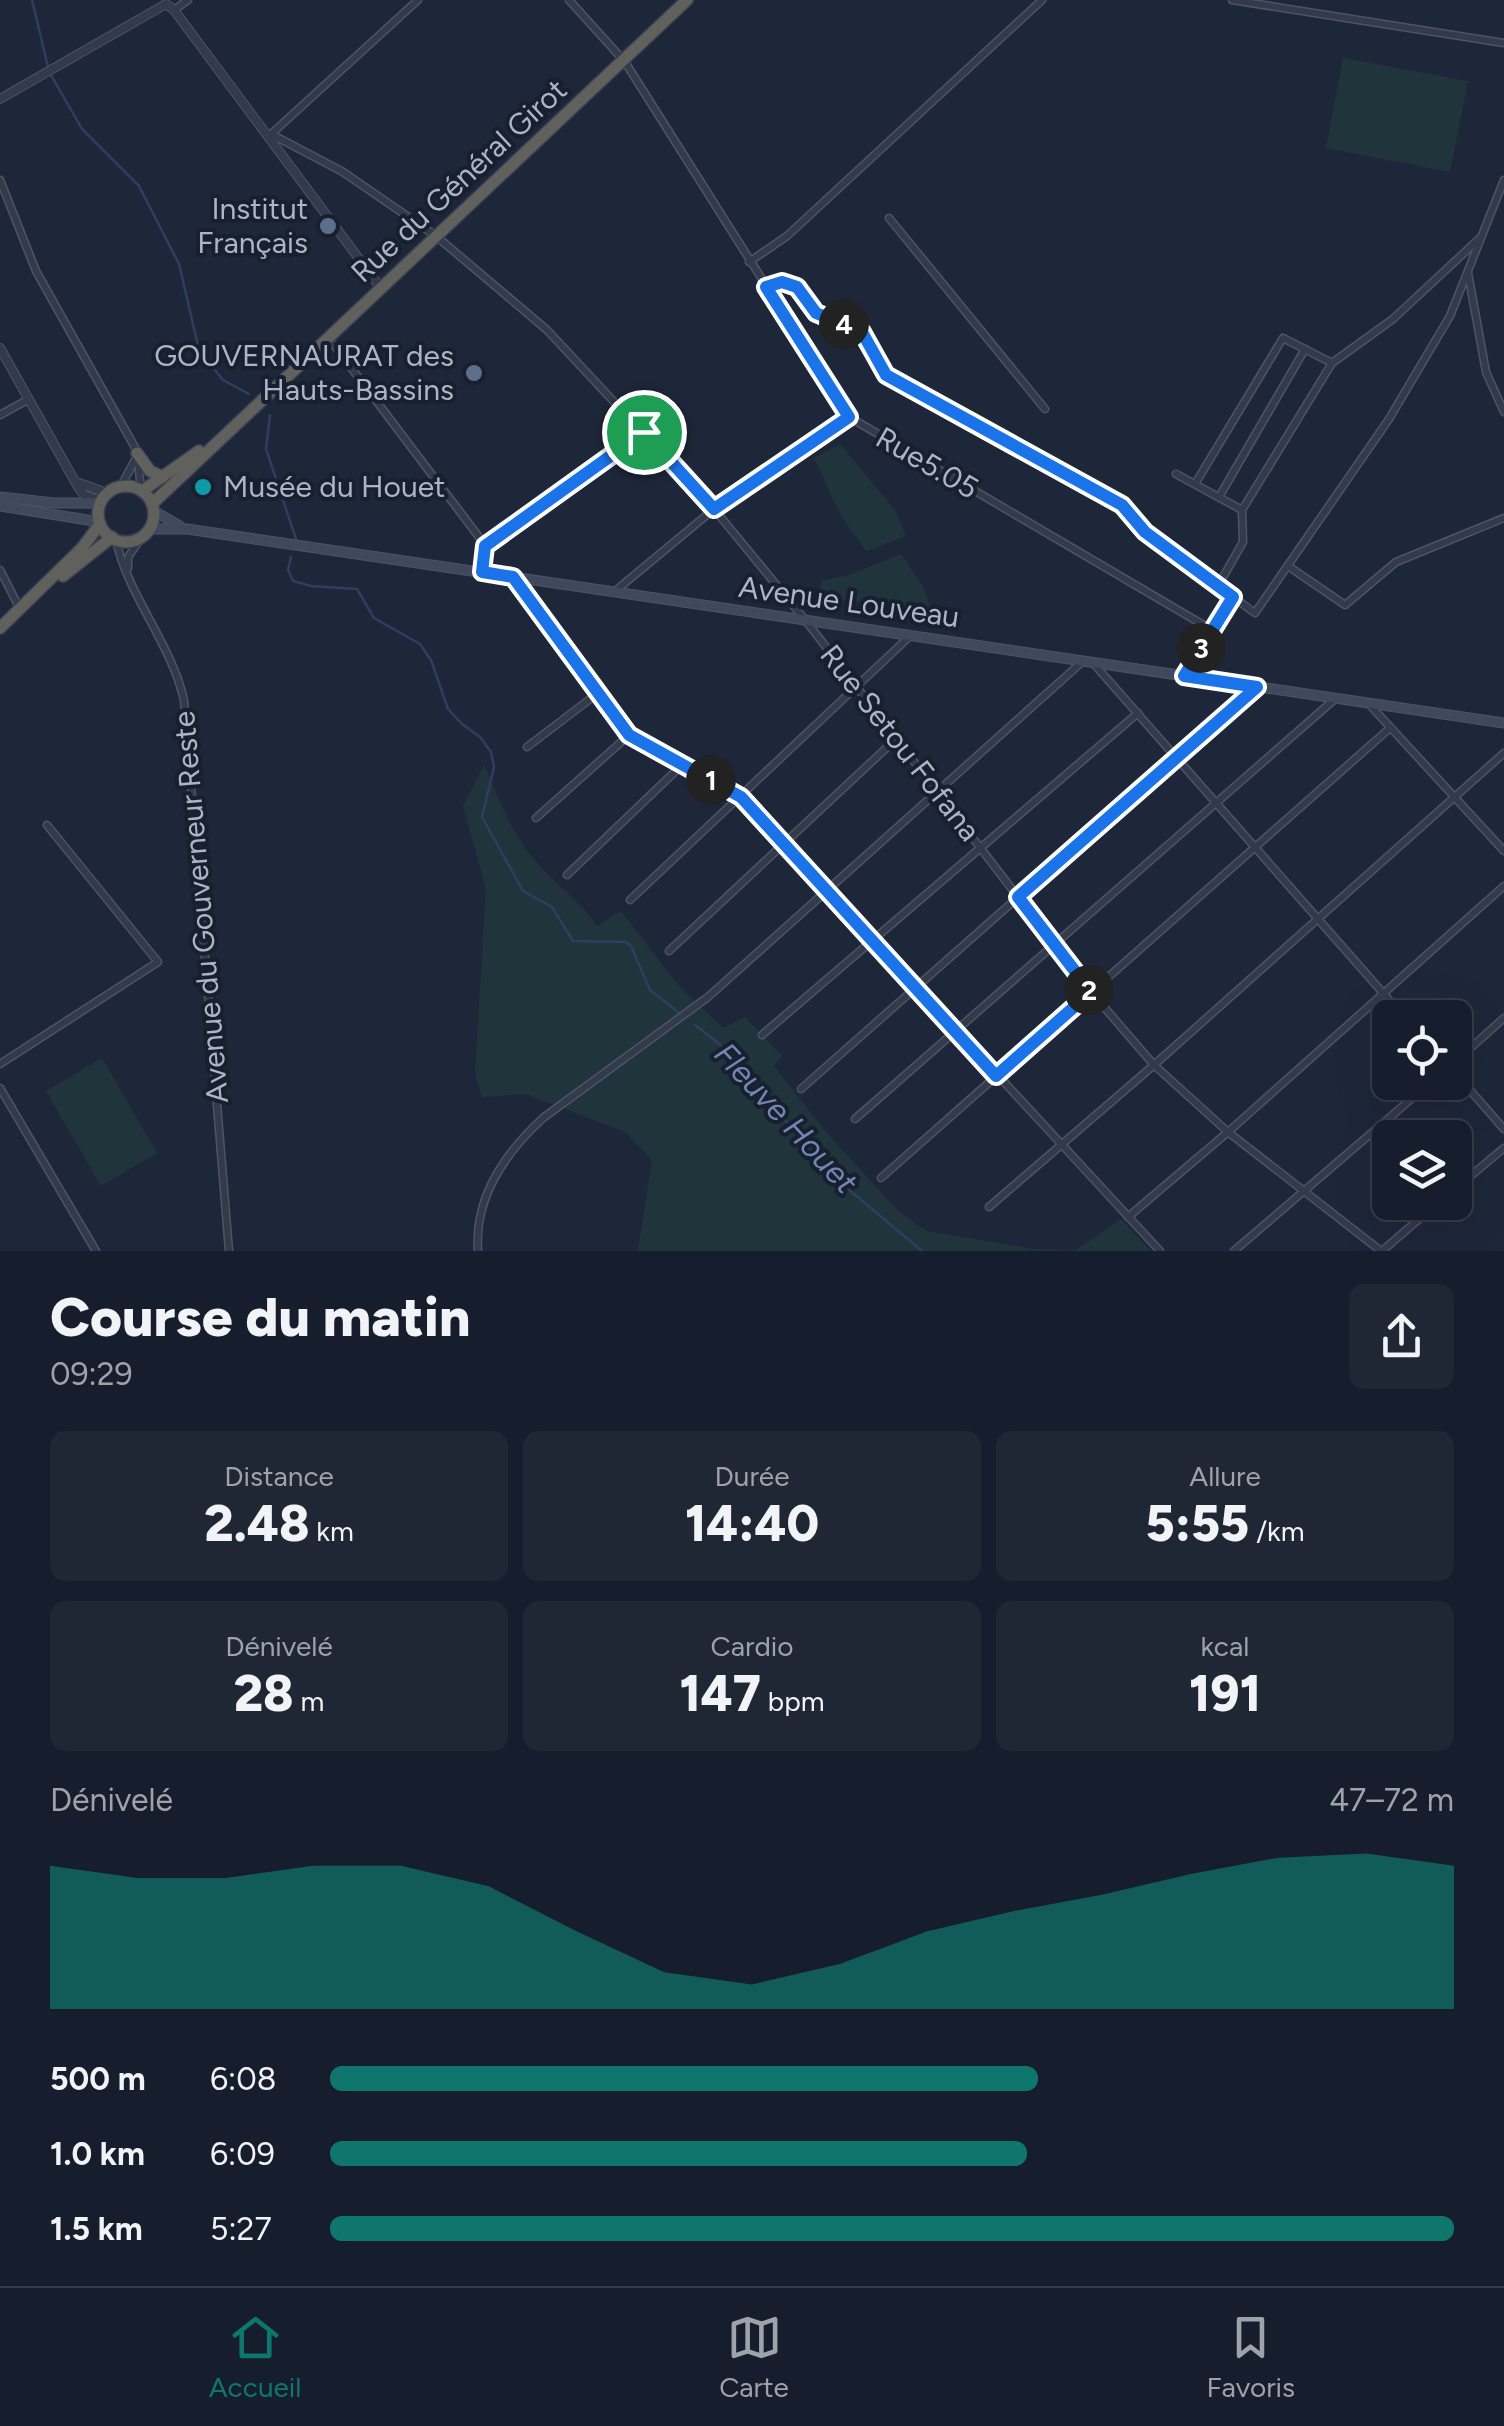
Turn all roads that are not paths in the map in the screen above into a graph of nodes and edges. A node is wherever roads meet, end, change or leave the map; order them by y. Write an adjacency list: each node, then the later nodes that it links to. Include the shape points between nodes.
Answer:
1 (188, 0): 8 (street)
2 (418, 0): 13 (street)
3 (569, 0): 11 (street, Rue5.05)
4 (687, 0): 11 (highway, Rue du Général Girot)
5 (1042, 0): 19 (street, via 788,236)
6 (1232, 0): 9 (street)
7 (1295, 0): 9 (street)
8 (168, 5): 12 (street); 13 (street)
9 (1294, 10): 10 (street)
10 (1504, 43)
11 (625, 62): 17 (highway, Rue du Général Girot); 19 (street, Rue5.05)
12 (0, 99)
13 (270, 135): 17 (street, Rue Setou Fofana, via 343,172); 22 (street)
14 (0, 180): 34 (street, via 36,271)
15 (1504, 180): 18 (street)
16 (889, 218): 29 (street)
17 (436, 236): 22 (highway, Rue du Général Girot); 33 (street, Rue Setou Fofana, via 547,330)
18 (1482, 237): 20 (street); 26 (street, via 1393,319)
19 (749, 262): 21 (street, Rue5.05)
20 (1468, 272): 30 (street, via 1486,372); 54 (street, via 1389,419)
21 (766, 287): 32 (street, Rue5.05); 59 (street, via 797,287 816,313 862,332 886,375 1122,505 1145,532)
22 (380, 288): 23 (highway, Rue du Général Girot)
23 (327, 336): 27 (highway, Rue du Général Girot); 53 (street)
24 (0, 348): 28 (street)
25 (1305, 349): 26 (street); 38 (street, via 1283,338); 42 (street)
26 (1332, 363): 47 (street)
27 (264, 397): 36 (highway); 45 (highway)
28 (29, 399): 31 (street); 37 (street)
29 (1046, 409)
30 (1504, 412)
31 (0, 415)
32 (849, 417): 46 (street); 65 (street, Rue5.05)
33 (644, 432): 46 (street, Rue Setou Fofana); 53 (street)
34 (137, 452): 36 (highway, via 150,472); 39 (street); 40 (street)
35 (1176, 474): 38 (street)
36 (163, 476): 40 (highway)
37 (76, 481): 43 (street); 43 (street)
38 (1195, 484): 42 (street)
39 (121, 486): 40 (highway); 43 (highway)
40 (142, 490): 45 (highway)
41 (0, 497): 43 (main road)
42 (1219, 497): 47 (street)
43 (100, 499): 49 (highway)
44 (0, 506): 49 (main road)
45 (153, 507): 50 (main road, Avenue Louveau); 51 (highway)
46 (714, 509): 60 (street); 63 (street, Rue Setou Fofana)
47 (1242, 510): 59 (street, via 1243,542)
48 (1504, 518): 54 (street, via 1396,562 1345,605)
49 (99, 525): 52 (highway); 62 (highway)
50 (187, 528): 51 (main road, Avenue Louveau); 56 (main road, Avenue Louveau)
51 (146, 533): 52 (highway, via 132,541); 57 (street, via 128,557)
52 (114, 538): 57 (street, Avenue du Gouverneur Reste); 62 (highway)
53 (485, 546): 56 (street)
54 (1288, 566): 61 (street, via 1255,613)
55 (0, 570): 62 (street)
56 (482, 572): 58 (main road, Avenue Louveau)
57 (129, 574): 129 (street, Avenue du Gouverneur Reste, via 184,700)
58 (513, 577): 60 (main road, Avenue Louveau); 71 (street)
59 (1218, 586): 61 (street)
60 (614, 592): 63 (main road, Avenue Louveau)
61 (1233, 597): 65 (street)
62 (20, 609): 64 (highway)
63 (806, 621): 66 (main road, Avenue Louveau); 69 (street, Rue Setou Fofana)
64 (0, 628)
65 (1212, 630): 68 (street)
66 (910, 636): 67 (main road, Avenue Louveau); 69 (street)
67 (1088, 662): 68 (main road, Avenue Louveau); 74 (street); 83 (street)
68 (1184, 676): 70 (main road, Avenue Louveau)
69 (856, 687): 78 (street, Rue Setou Fofana); 84 (street)
70 (1257, 687): 72 (main road, Avenue Louveau); 81 (street)
71 (598, 693): 77 (street); 79 (street)
72 (1336, 698): 73 (main road, Avenue Louveau); 86 (street)
73 (1367, 702): 75 (main road, Avenue Louveau); 76 (street)
74 (1138, 713): 81 (street); 90 (street)
75 (1504, 723)
76 (1390, 728): 85 (street); 91 (street)
77 (629, 735): 82 (street); 87 (street)
78 (896, 739): 83 (street, Rue Setou Fofana); 89 (street)
79 (527, 748)
80 (1504, 753): 85 (street)
81 (1176, 758): 86 (street); 96 (street)
82 (683, 764): 84 (street); 93 (street)
83 (937, 792): 90 (street, Rue Setou Fofana); 95 (street)
84 (741, 797): 89 (street); 97 (street)
85 (1455, 798): 92 (street); 98 (street)
86 (1216, 803): 91 (street); 100 (street)
87 (536, 818)
88 (47, 825): 110 (street, via 158,962)
89 (784, 844): 95 (street); 101 (street)
90 (980, 847): 96 (street, Rue Setou Fofana); 99 (street)
91 (1256, 847): 98 (street); 103 (street)
92 (1504, 851)
93 (567, 875)
94 (1504, 886): 104 (street)
95 (826, 890): 99 (street); 130 (street, via 708,997 521,1139 490,1184)
96 (1018, 897): 100 (street, Rue Setou Fofana); 102 (street)
97 (630, 900)
98 (1317, 920): 104 (street); 111 (street)
99 (871, 939): 102 (street); 108 (street)
100 (1054, 944): 103 (street, Rue Setou Fofana); 107 (street)
101 (668, 951)
102 (916, 987): 107 (street); 114 (street)
103 (1091, 992): 111 (street, Rue Setou Fofana); 112 (street)
104 (1384, 993): 105 (street); 119 (street)
105 (1390, 1000)
106 (1504, 1018): 109 (street)
107 (955, 1032): 112 (street); 117 (street)
108 (762, 1035)
109 (1472, 1047)
110 (0, 1064)
111 (1154, 1066): 119 (street, Rue Setou Fofana); 120 (street)
112 (996, 1076): 120 (street); 123 (street)
113 (0, 1088): 128 (street)
114 (800, 1089)
115 (1472, 1092): 118 (street)
116 (1409, 1100): 124 (street)
117 (855, 1119)
118 (1504, 1129)
119 (1228, 1132): 124 (street, Rue Setou Fofana); 126 (street)
120 (1061, 1146): 125 (street); 126 (street)
121 (1504, 1148): 122 (street)
122 (1472, 1175)
123 (882, 1178)
124 (1303, 1189): 132 (street); 133 (street, Rue Setou Fofana)
125 (989, 1208)
126 (1128, 1217): 131 (street)
127 (1418, 1220): 133 (street)
128 (96, 1251)
129 (228, 1251)
130 (478, 1251)
131 (1160, 1251)
132 (1234, 1251)
133 (1381, 1251)

